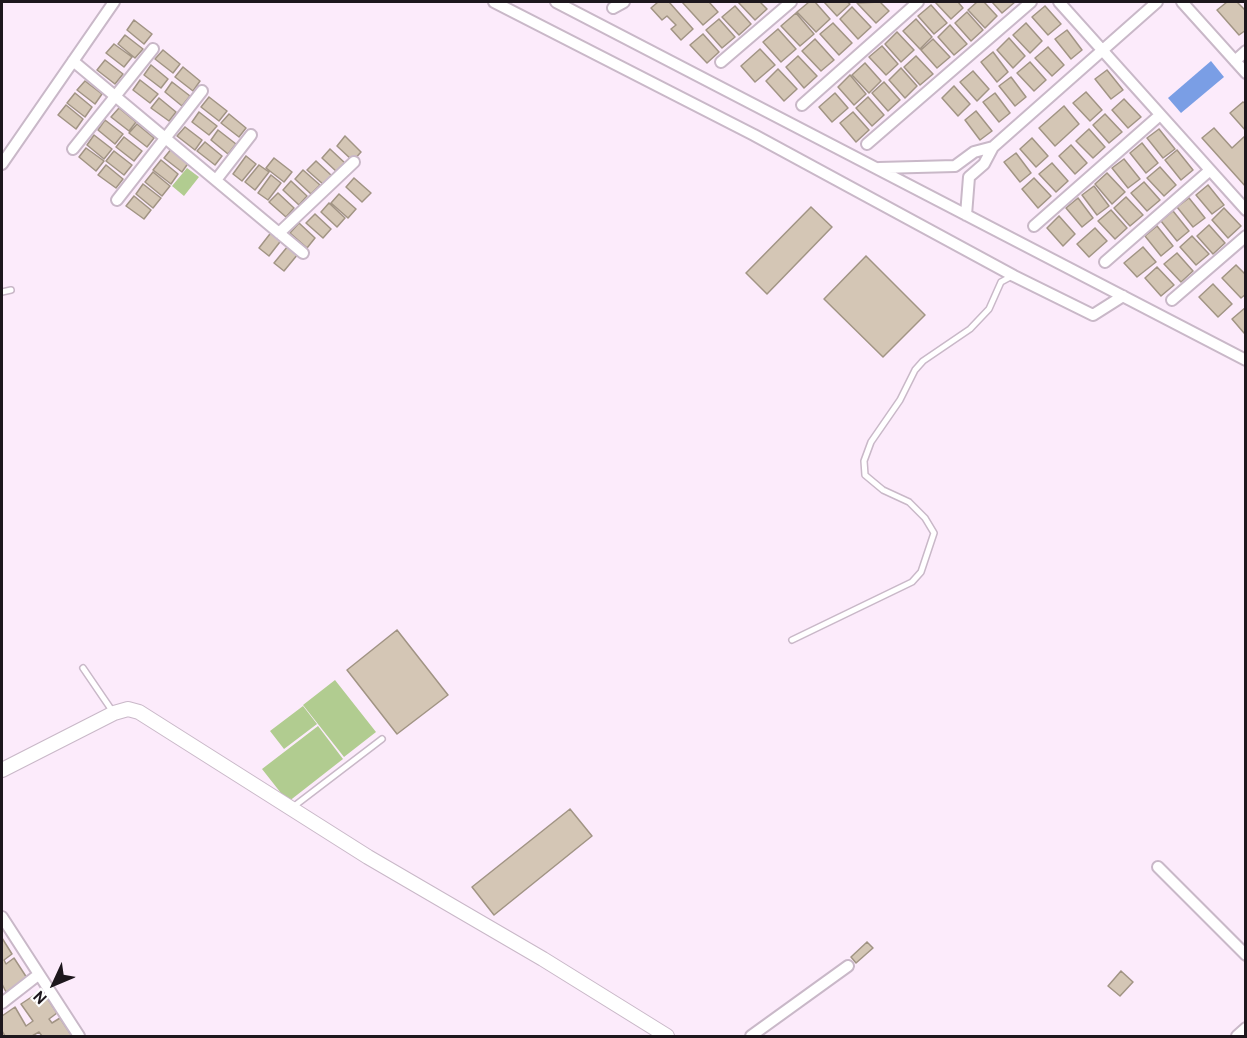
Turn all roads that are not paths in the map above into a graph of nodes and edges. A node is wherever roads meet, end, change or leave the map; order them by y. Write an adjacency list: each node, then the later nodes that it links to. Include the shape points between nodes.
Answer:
1 (114, 2): 15 (street)
2 (494, 2): 41 (street, via 754,135)
3 (556, 2): 30 (street)
4 (624, 2): 11 (street)
5 (791, 2): 17 (street)
6 (918, 2): 21 (street)
7 (1031, 2): 25 (street)
8 (1059, 2): 13 (street)
9 (1157, 2): 13 (street)
10 (1182, 2): 16 (street)
11 (613, 8)
12 (153, 49): 20 (street)
13 (1103, 51): 22 (street); 26 (street)
14 (1245, 51): 16 (street)
15 (73, 61): 20 (street); 29 (street)
16 (1234, 61): 18 (street)
17 (721, 62)
18 (1245, 73)
19 (202, 91): 24 (street)
20 (116, 96): 24 (street); 27 (street)
21 (802, 105)
22 (1160, 115): 31 (street); 36 (street)
23 (251, 135): 32 (street)
24 (166, 138): 32 (street); 33 (street)
25 (867, 144)
26 (993, 147): 30 (street, via 974,152 955,166); 35 (street, via 984,164 969,177)
27 (73, 149)
28 (354, 162): 37 (street)
29 (2, 164)
30 (876, 168): 35 (street)
31 (1209, 171): 34 (street); 40 (street)
32 (216, 180): 37 (street)
33 (117, 200)
34 (1245, 210)
35 (966, 214): 44 (street)
36 (1034, 226)
37 (279, 233): 39 (street)
38 (1245, 236): 45 (street)
39 (303, 253)
40 (1105, 262)
41 (1014, 276): 44 (street, via 1093,315); 47 (lane, via 1001,282 988,309 970,329 915,370 871,442 864,461 865,475 883,490 909,502 934,533 921,572 912,582)
42 (11, 290): 43 (lane)
43 (2, 292)
44 (1122, 296): 46 (street)
45 (1172, 300)
46 (1245, 360)
47 (792, 640)
48 (83, 668): 49 (lane)
49 (114, 713): 51 (street); 52 (street, via 128,709 140,712)
50 (382, 739): 52 (lane)
51 (2, 770)
52 (292, 808): 61 (street)
53 (1158, 867): 55 (street)
54 (2, 917): 57 (street)
55 (1245, 954)
56 (848, 966): 62 (street)
57 (38, 975): 58 (street); 60 (street)
58 (2, 1003)
59 (1245, 1028): 63 (street)
60 (79, 1036)
61 (667, 1036)
62 (751, 1036)
63 (1237, 1036)

